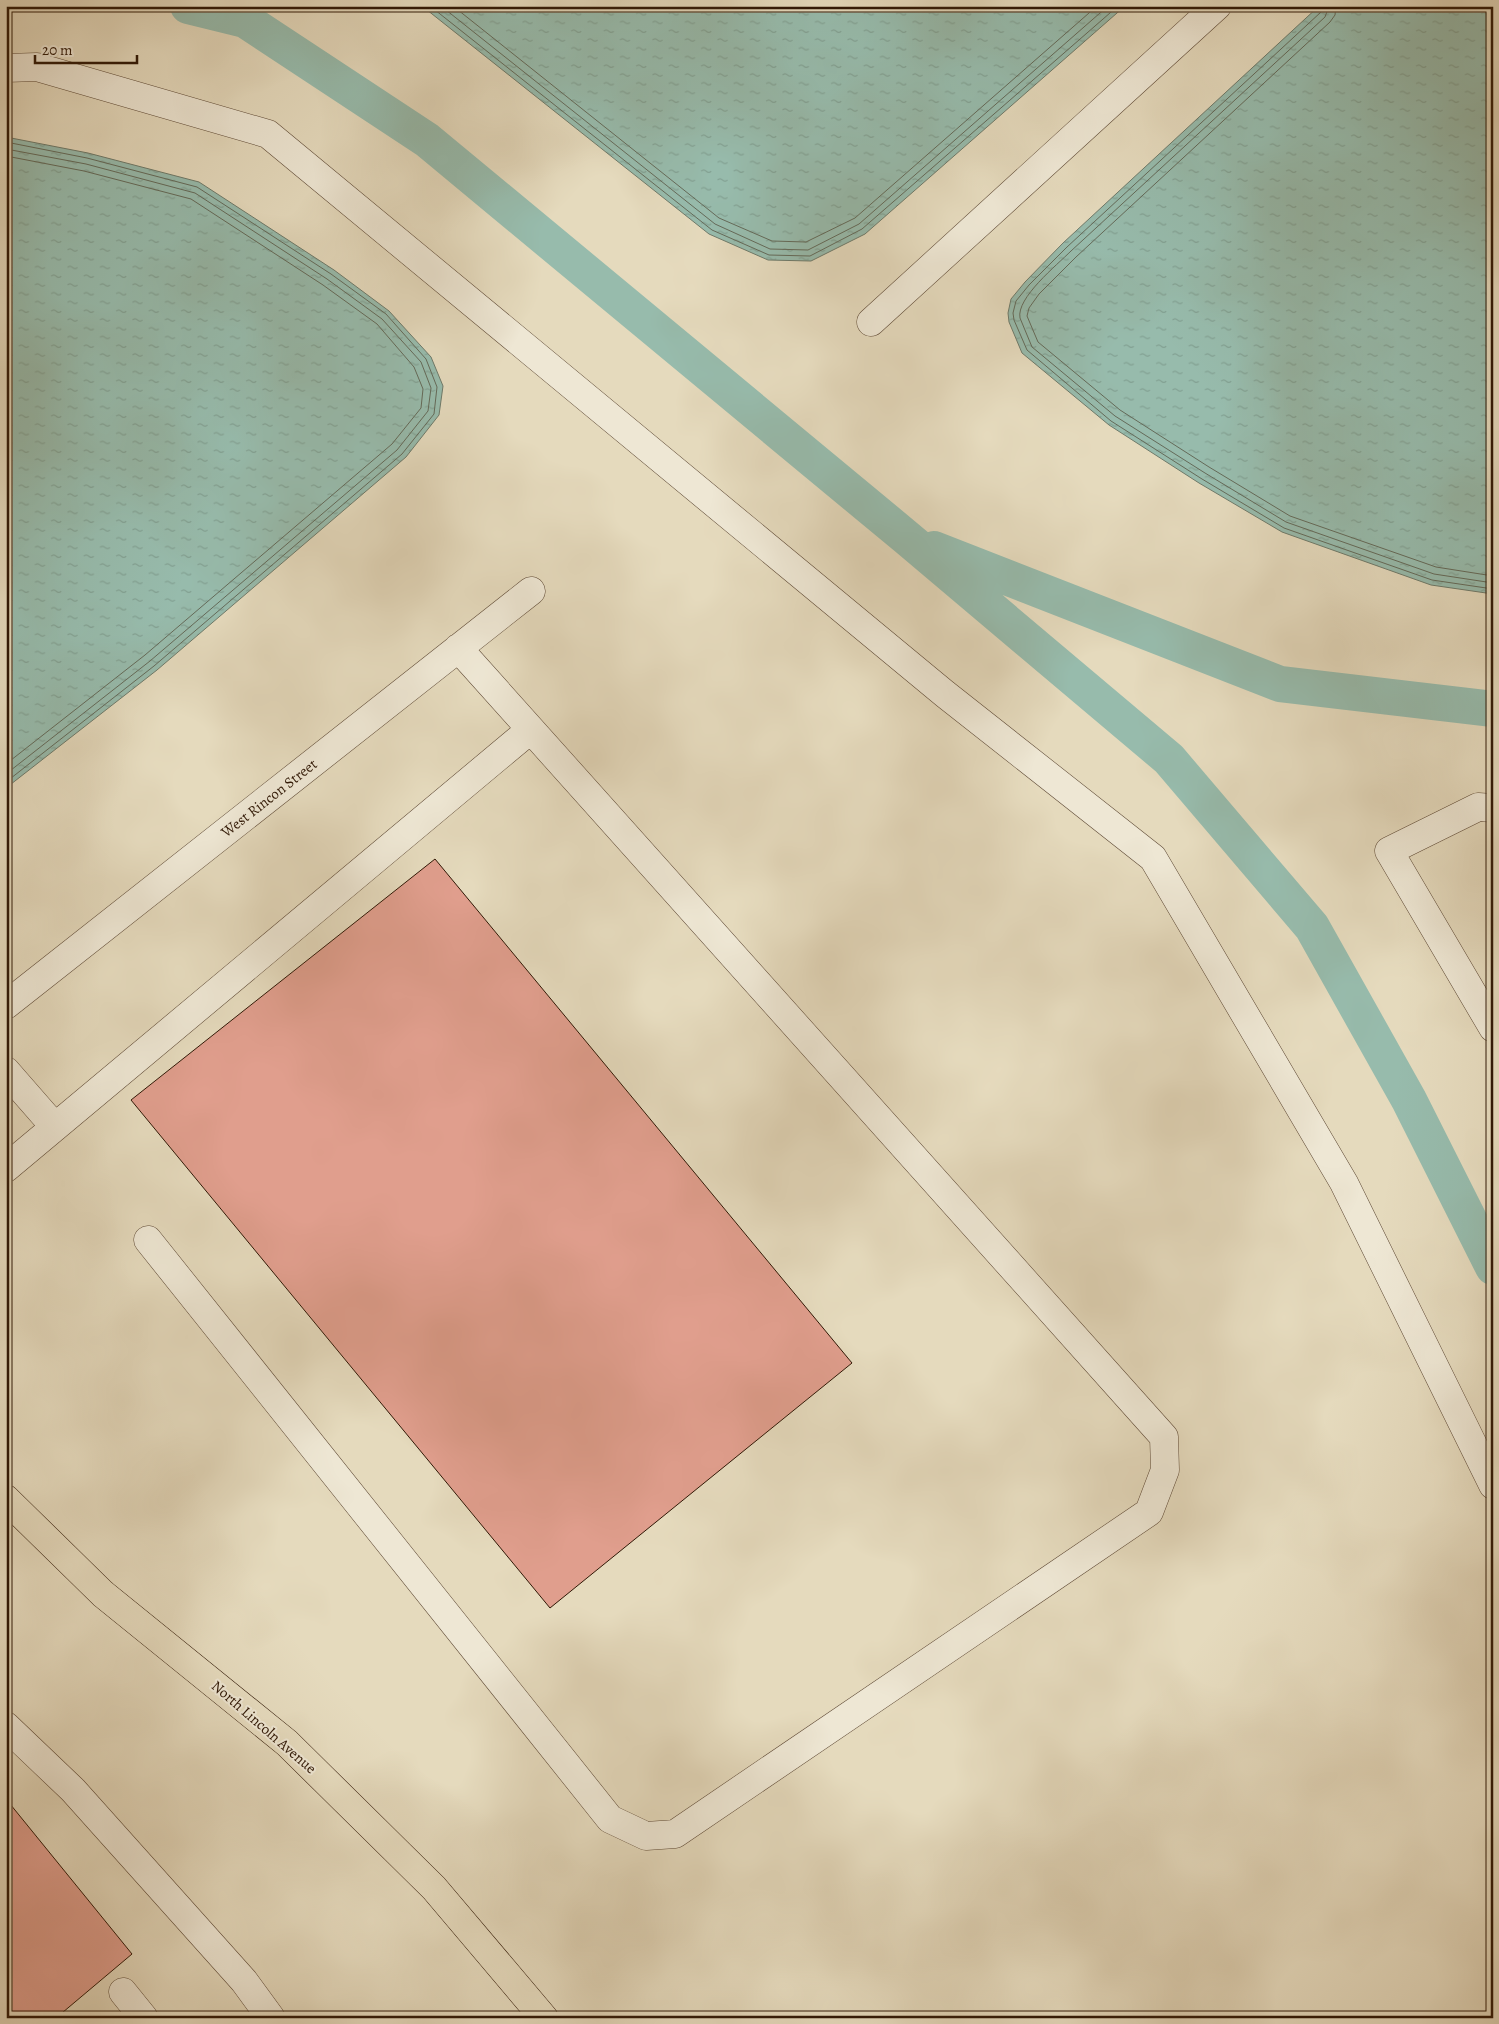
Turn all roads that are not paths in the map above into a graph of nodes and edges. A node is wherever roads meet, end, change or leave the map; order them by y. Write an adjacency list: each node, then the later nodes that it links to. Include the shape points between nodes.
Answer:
1 (1217, 6): 3 (street)
2 (6, 68): 14 (street, via 38,67 268,134 945,694 1153,858 1344,1183)
3 (871, 322)
4 (531, 591): 5 (street, West Rincon Street)
5 (458, 648): 6 (street); 8 (street, West Rincon Street)
6 (530, 730): 11 (street); 13 (street, via 1164,1437 1165,1470 1149,1512 675,1834 646,1836 610,1819)
7 (1493, 808): 9 (street, via 1478,807 1389,851)
8 (6, 1005)
9 (1493, 1028)
10 (6, 1071): 11 (street)
11 (54, 1126): 12 (street)
12 (6, 1168)
13 (148, 1240)
14 (1493, 1485)
15 (6, 1500): 20 (main road, North Lincoln Avenue, via 103,1594 287,1743 434,1888)
16 (6, 1726): 19 (street, via 73,1790 244,1981)
17 (123, 1992): 18 (street)
18 (144, 2018)
19 (271, 2018)
20 (544, 2018)

